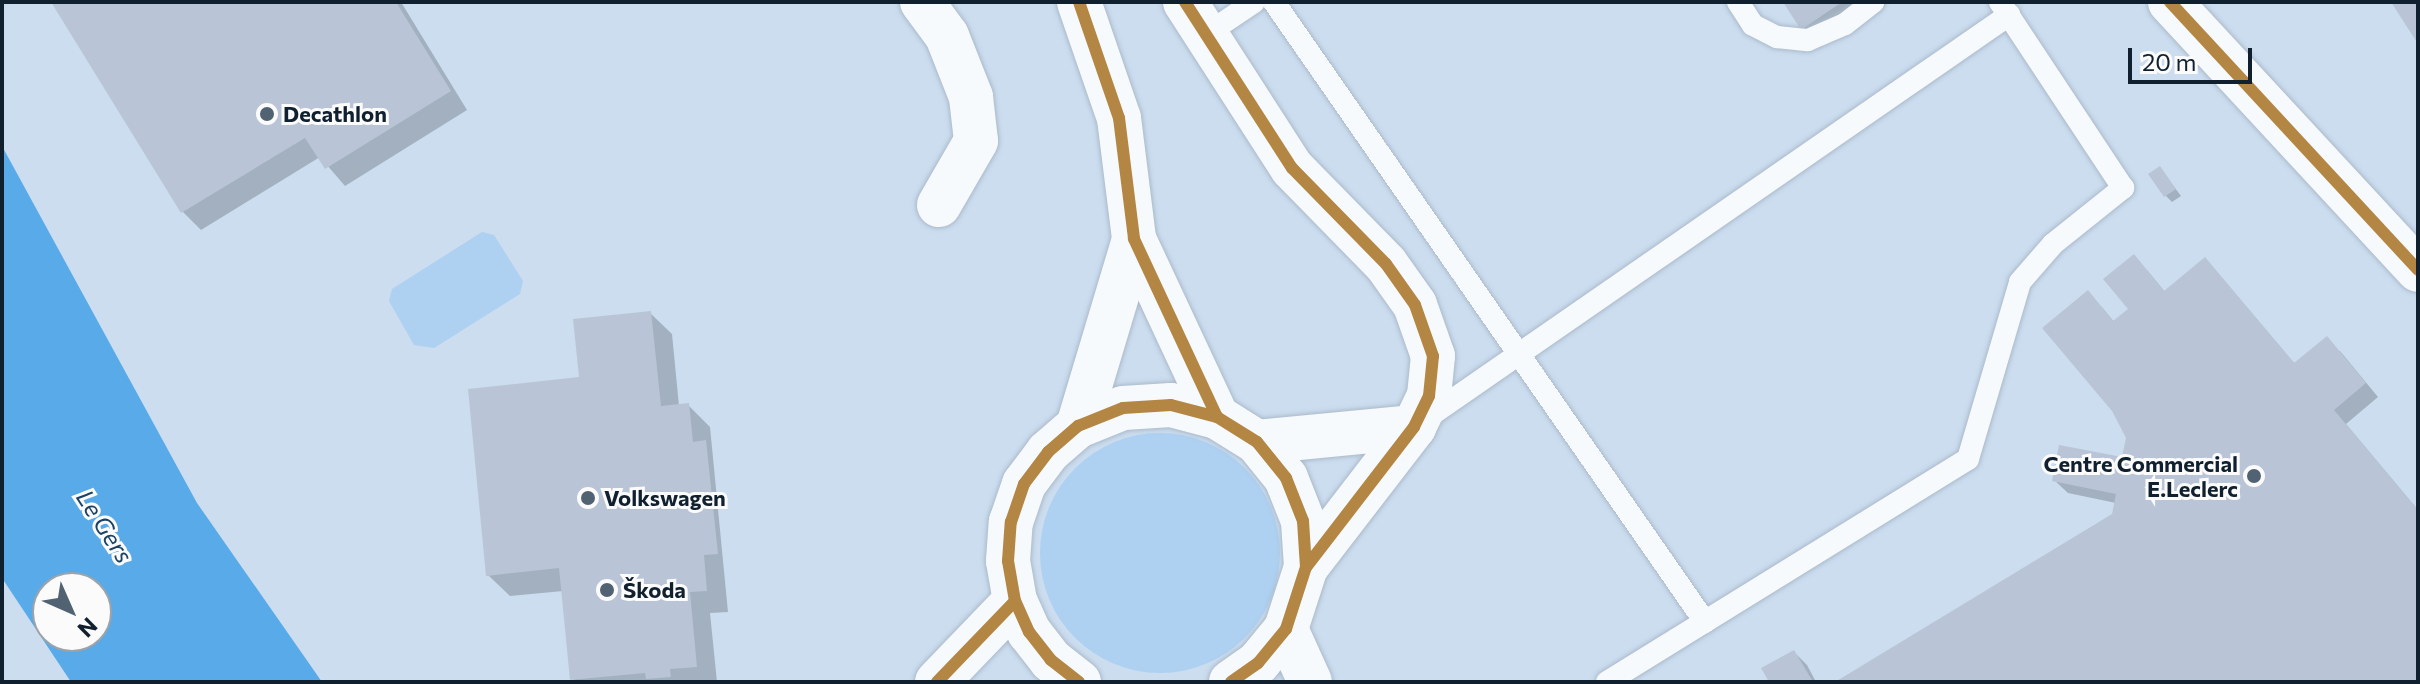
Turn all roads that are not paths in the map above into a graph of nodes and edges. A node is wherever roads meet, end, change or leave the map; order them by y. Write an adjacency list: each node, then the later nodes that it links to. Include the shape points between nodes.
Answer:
1 (922, 2): 10 (street, via 947,36 971,97 976,141)
2 (1079, 2): 11 (street, via 1119,118)
3 (1254, 2): 9 (lane)
4 (1274, 2): 13 (lane)
5 (1738, 2): 6 (lane, via 1753,25 1777,37 1808,40 1845,24)
6 (1873, 2)
7 (2170, 2): 12 (street)
8 (2005, 9): 13 (lane); 20 (lane, via 2123,188 2053,244 2020,282 1968,459)
9 (1195, 18): 16 (street, via 1292,168 1386,264 1415,305 1433,356 1429,396)
10 (939, 205)
11 (1134, 239): 14 (street); 15 (street)
12 (2418, 270)
13 (1519, 352): 16 (lane); 20 (lane)
14 (1217, 417): 15 (street, via 1171,405 1135,407); 17 (street)
15 (1078, 426): 19 (street, via 1048,452 1024,484 1009,548)
16 (1414, 427): 17 (street); 18 (street)
17 (1257, 442): 18 (street, via 1286,478 1303,521)
18 (1306, 567): 21 (street)
19 (1015, 601): 22 (street); 23 (street, via 1036,642)
20 (1705, 622): 26 (lane)
21 (1286, 629): 24 (street, via 1258,663); 25 (street)
22 (937, 682)
23 (1078, 682)
24 (1231, 682)
25 (1310, 682)
26 (1607, 682)

